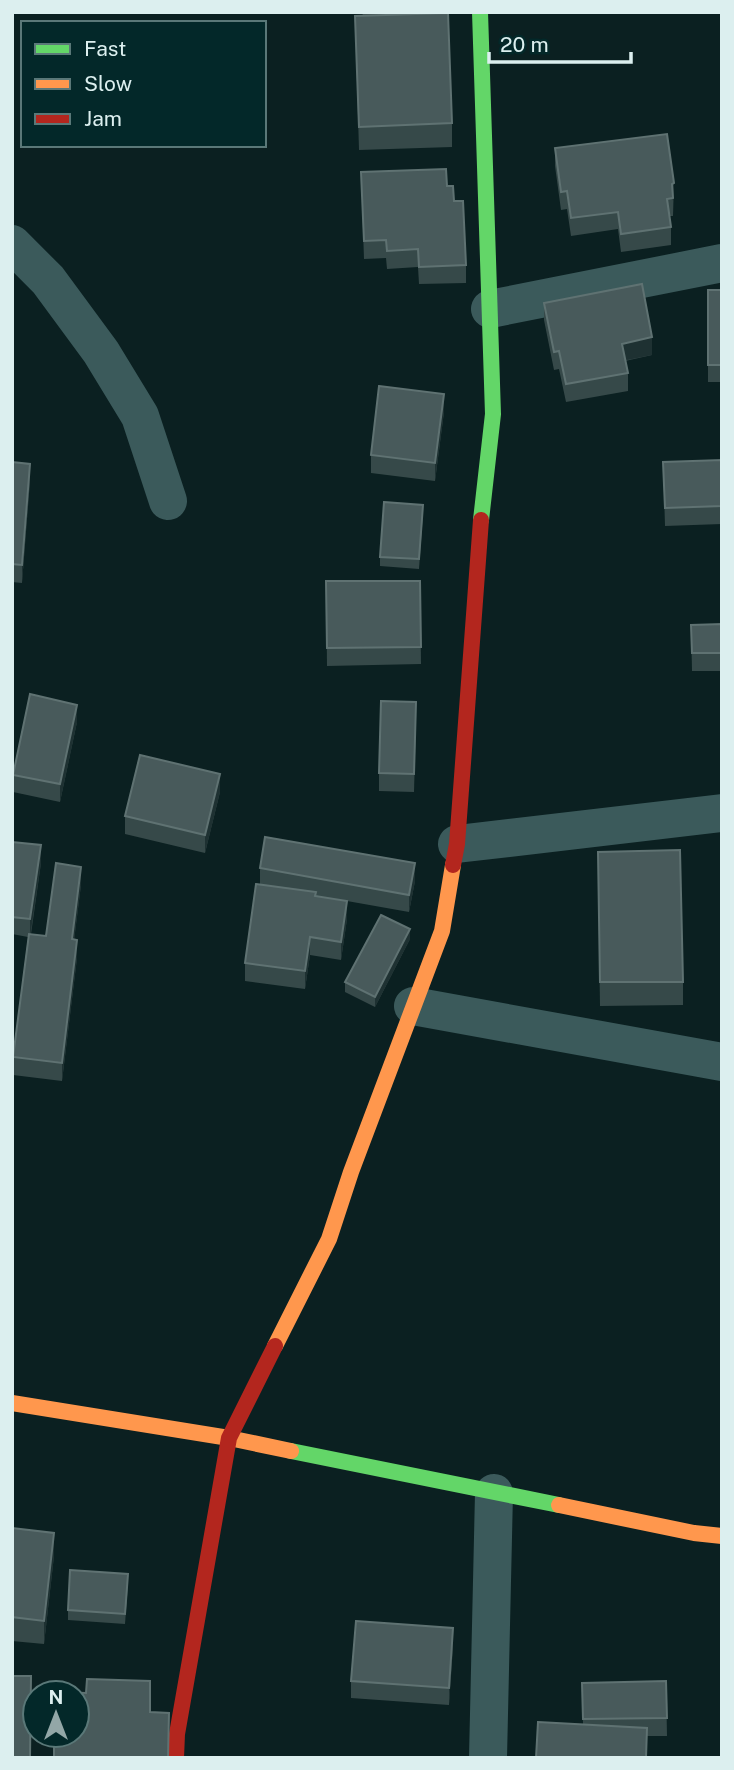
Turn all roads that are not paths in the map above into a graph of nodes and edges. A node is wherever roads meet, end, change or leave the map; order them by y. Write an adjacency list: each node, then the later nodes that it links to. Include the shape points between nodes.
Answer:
1 (480, 12): 4 (street)
2 (12, 244): 5 (street, via 48,280 101,352 140,416)
3 (722, 263): 4 (street)
4 (490, 309): 7 (street, via 494,414 477,555)
5 (168, 501)
6 (722, 813): 7 (street)
7 (457, 844): 8 (street, via 442,931)
8 (413, 1006): 9 (street); 11 (street, via 329,1239)
9 (722, 1062)
10 (12, 1403): 11 (street)
11 (229, 1438): 12 (street); 14 (street)
12 (494, 1493): 13 (street); 15 (street)
13 (722, 1536)
14 (176, 1758)
15 (488, 1758)

